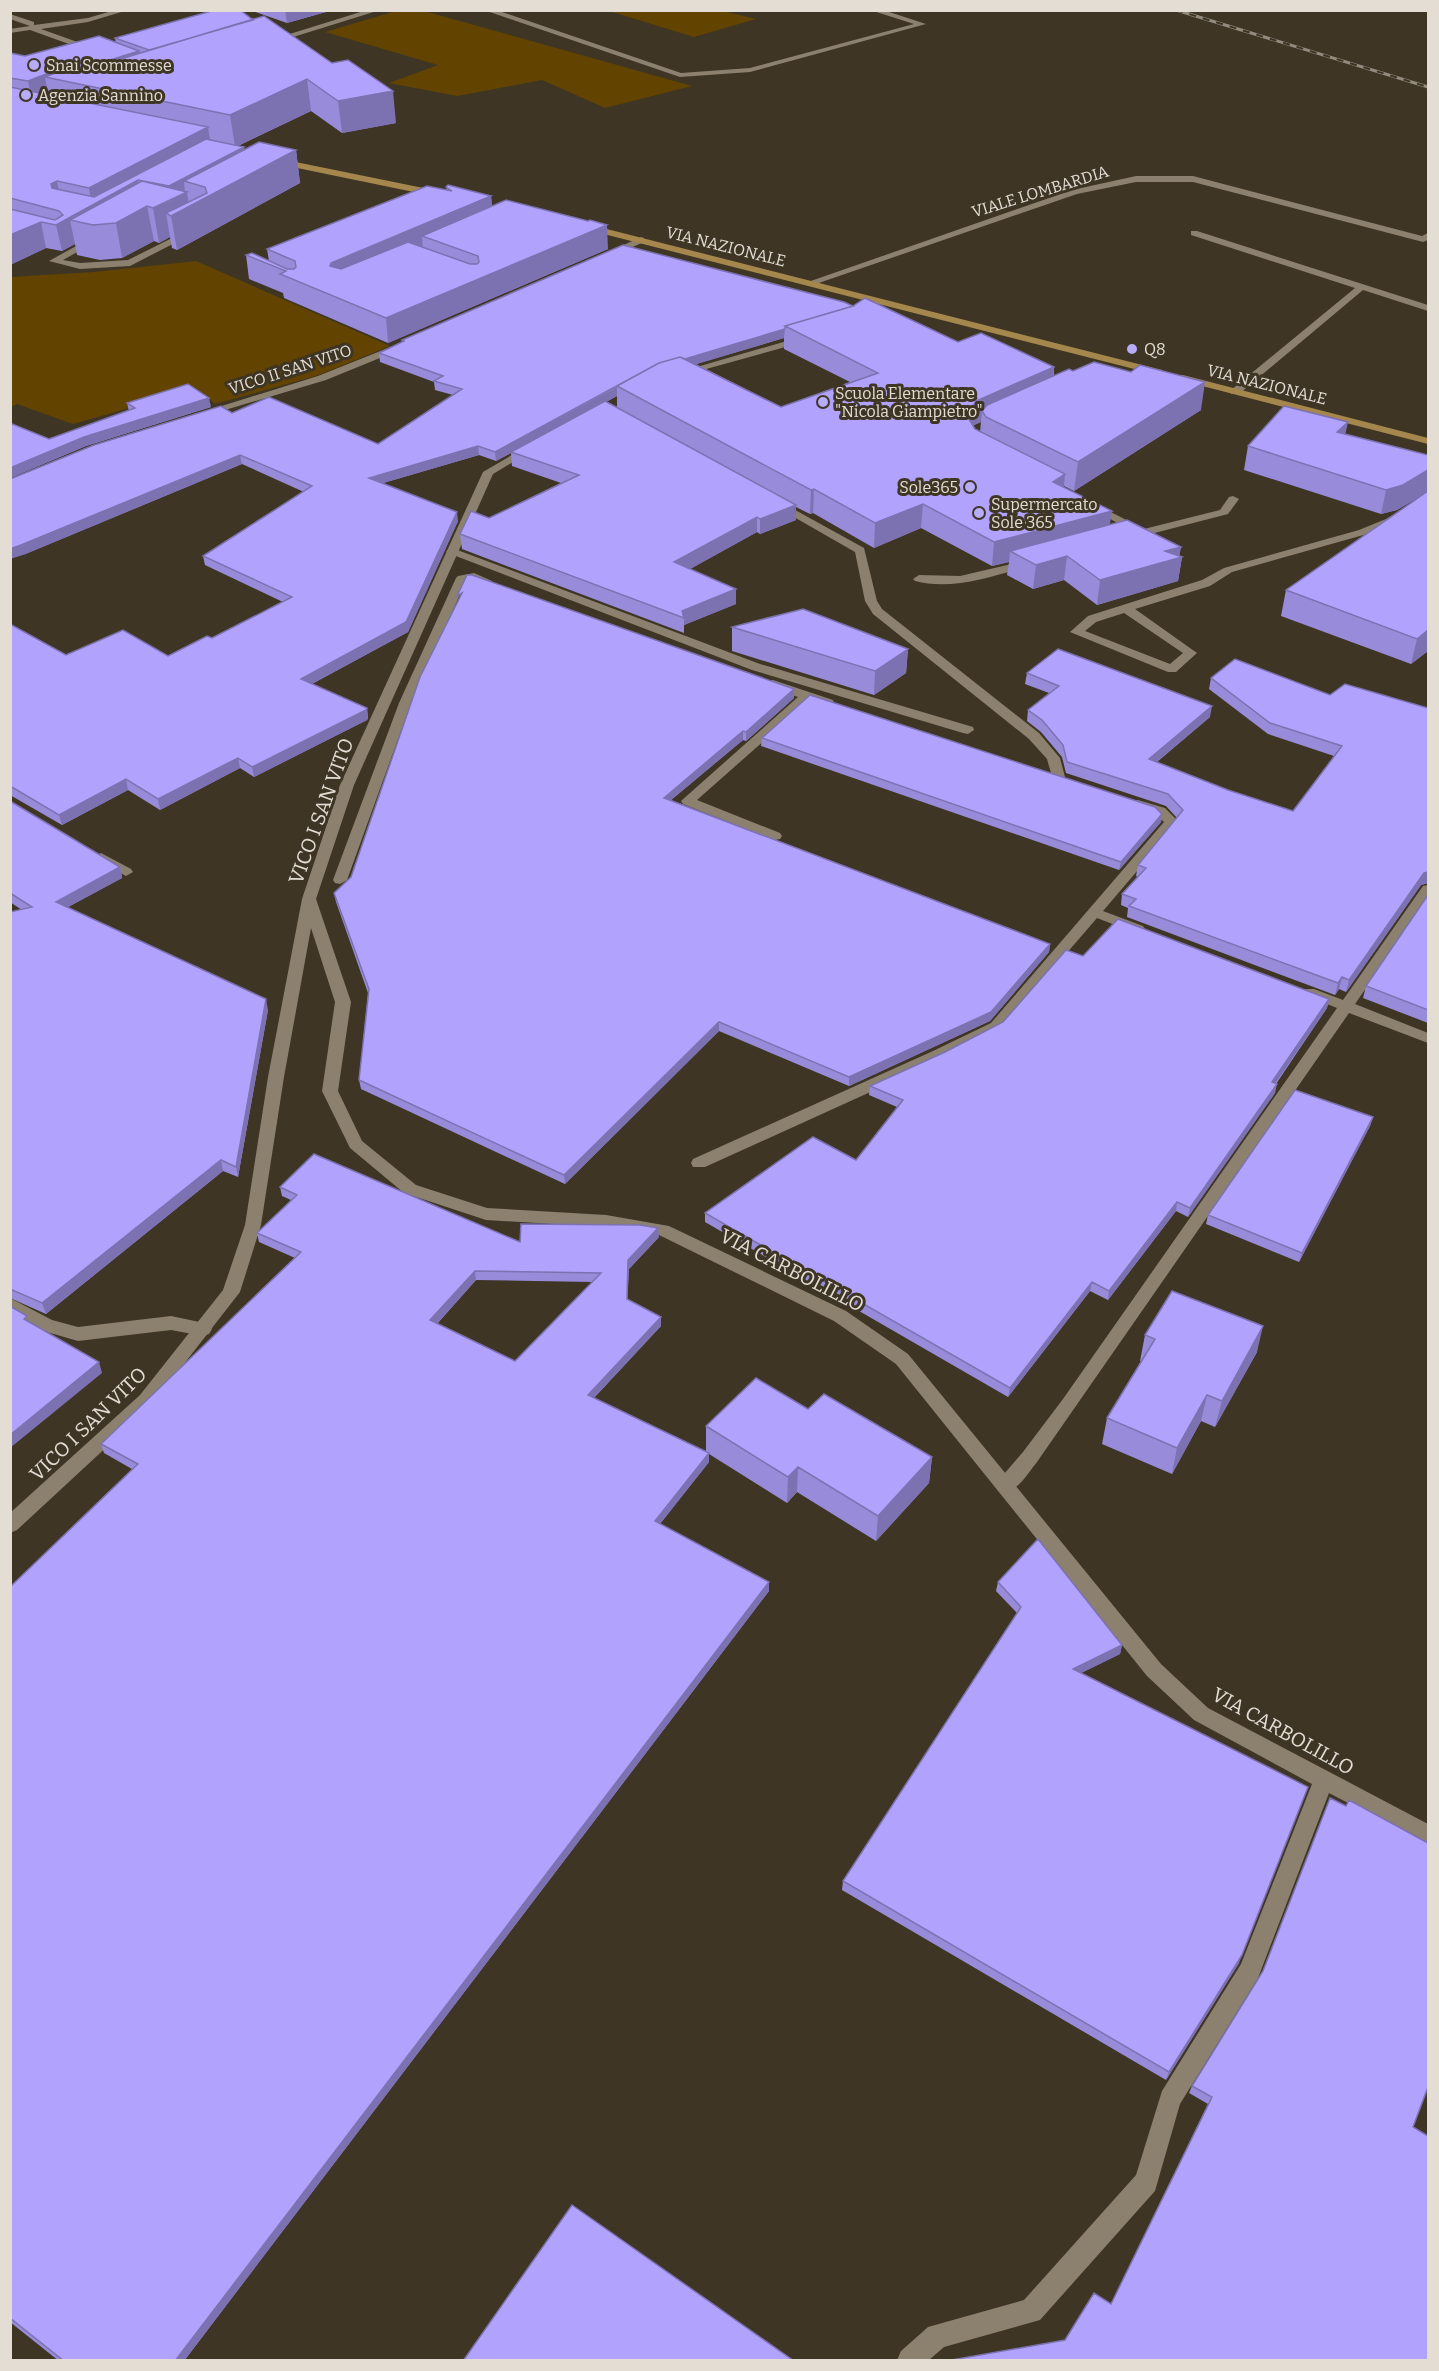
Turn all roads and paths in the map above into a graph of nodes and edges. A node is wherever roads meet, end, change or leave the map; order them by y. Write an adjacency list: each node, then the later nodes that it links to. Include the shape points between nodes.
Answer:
1 (125, 10): 6 (street, via 88,20)
2 (377, 10): 8 (street)
3 (487, 10): 4 (street, via 680,75 750,70 922,24)
4 (873, 10)
5 (11, 17): 6 (street)
6 (31, 26): 7 (street); 9 (street)
7 (14, 30)
8 (267, 42)
9 (104, 55)
10 (271, 163): 11 (main road)
11 (444, 195): 12 (street)
12 (426, 203)
13 (575, 225): 18 (main road, VIA NAZIONALE)
14 (197, 230): 15 (street, via 130,263 80,266 54,261)
15 (106, 233)
16 (1194, 233): 21 (street)
17 (1426, 237): 20 (street, VIALE LOMBARDIA, via 1193,179 1136,178 1076,192)
18 (640, 240): 19 (street); 20 (main road, VIA NAZIONALE)
19 (601, 258)
20 (810, 284): 22 (main road, VIA NAZIONALE)
21 (1361, 287): 23 (street); 30 (street)
22 (883, 301): 24 (street); 27 (main road, VIA NAZIONALE)
23 (1428, 308)
24 (863, 315)
25 (817, 336): 29 (street)
26 (412, 341): 31 (street, VICO II SAN VITO, via 322,378)
27 (1117, 361): 28 (street); 30 (main road, VIA NAZIONALE)
28 (1100, 372)
29 (664, 379)
30 (1235, 392): 33 (main road, VIA NAZIONALE)
31 (189, 418)
32 (543, 441): 40 (street, VICO I SAN VITO, via 488,472)
33 (1428, 441)
34 (762, 495): 49 (street, via 860,550 871,601 877,611 1034,736 1064,779)
35 (1428, 497): 44 (street, via 1391,522 1228,570 1206,584)
36 (1233, 499): 38 (street, via 1224,512)
37 (1081, 501): 38 (street)
38 (1143, 533): 39 (street)
39 (1121, 539)
40 (452, 551): 48 (street, via 756,666); 56 (street, VICO I SAN VITO, via 347,785)
41 (1042, 559): 42 (street, via 964,580)
42 (919, 579)
43 (496, 585): 54 (street, via 474,577 462,578 405,703)
44 (1126, 609): 44 (street, via 1092,619 1076,632 1172,669 1191,654)
45 (574, 613): 46 (street)
46 (807, 696): 47 (street); 51 (street, via 688,801)
47 (840, 707)
48 (968, 730)
49 (1036, 770)
50 (1126, 800): 57 (street, via 1160,811 1172,822)
51 (775, 836)
52 (87, 849): 53 (street)
53 (126, 872)
54 (340, 880)
55 (1428, 889): 60 (street)
56 (309, 899): 64 (street, VICO I SAN VITO, via 253,1225 231,1292); 65 (street, VIA CARBOLILLO, via 343,1002 330,1090 356,1144 410,1189 486,1214 606,1221 663,1230 840,1316 902,1359)
57 (1094, 912): 58 (street); 62 (street, via 996,1026)
58 (1149, 933)
59 (1291, 986): 60 (street)
60 (1348, 1007): 61 (street); 65 (street, via 1069,1404)
61 (1428, 1038)
62 (699, 1163)
63 (10, 1304): 64 (street, via 46,1325 78,1335 171,1323)
64 (203, 1329): 66 (street, VICO I SAN VITO, via 146,1400)
65 (1005, 1486): 67 (street, VIA CARBOLILLO, via 1154,1670 1201,1714)
66 (10, 1525)
67 (1324, 1780): 68 (street, VIA CARBOLILLO); 69 (street, via 1250,1970 1170,2099 1146,2182 1031,2311 937,2336)
68 (1428, 1835)
69 (910, 2361)

